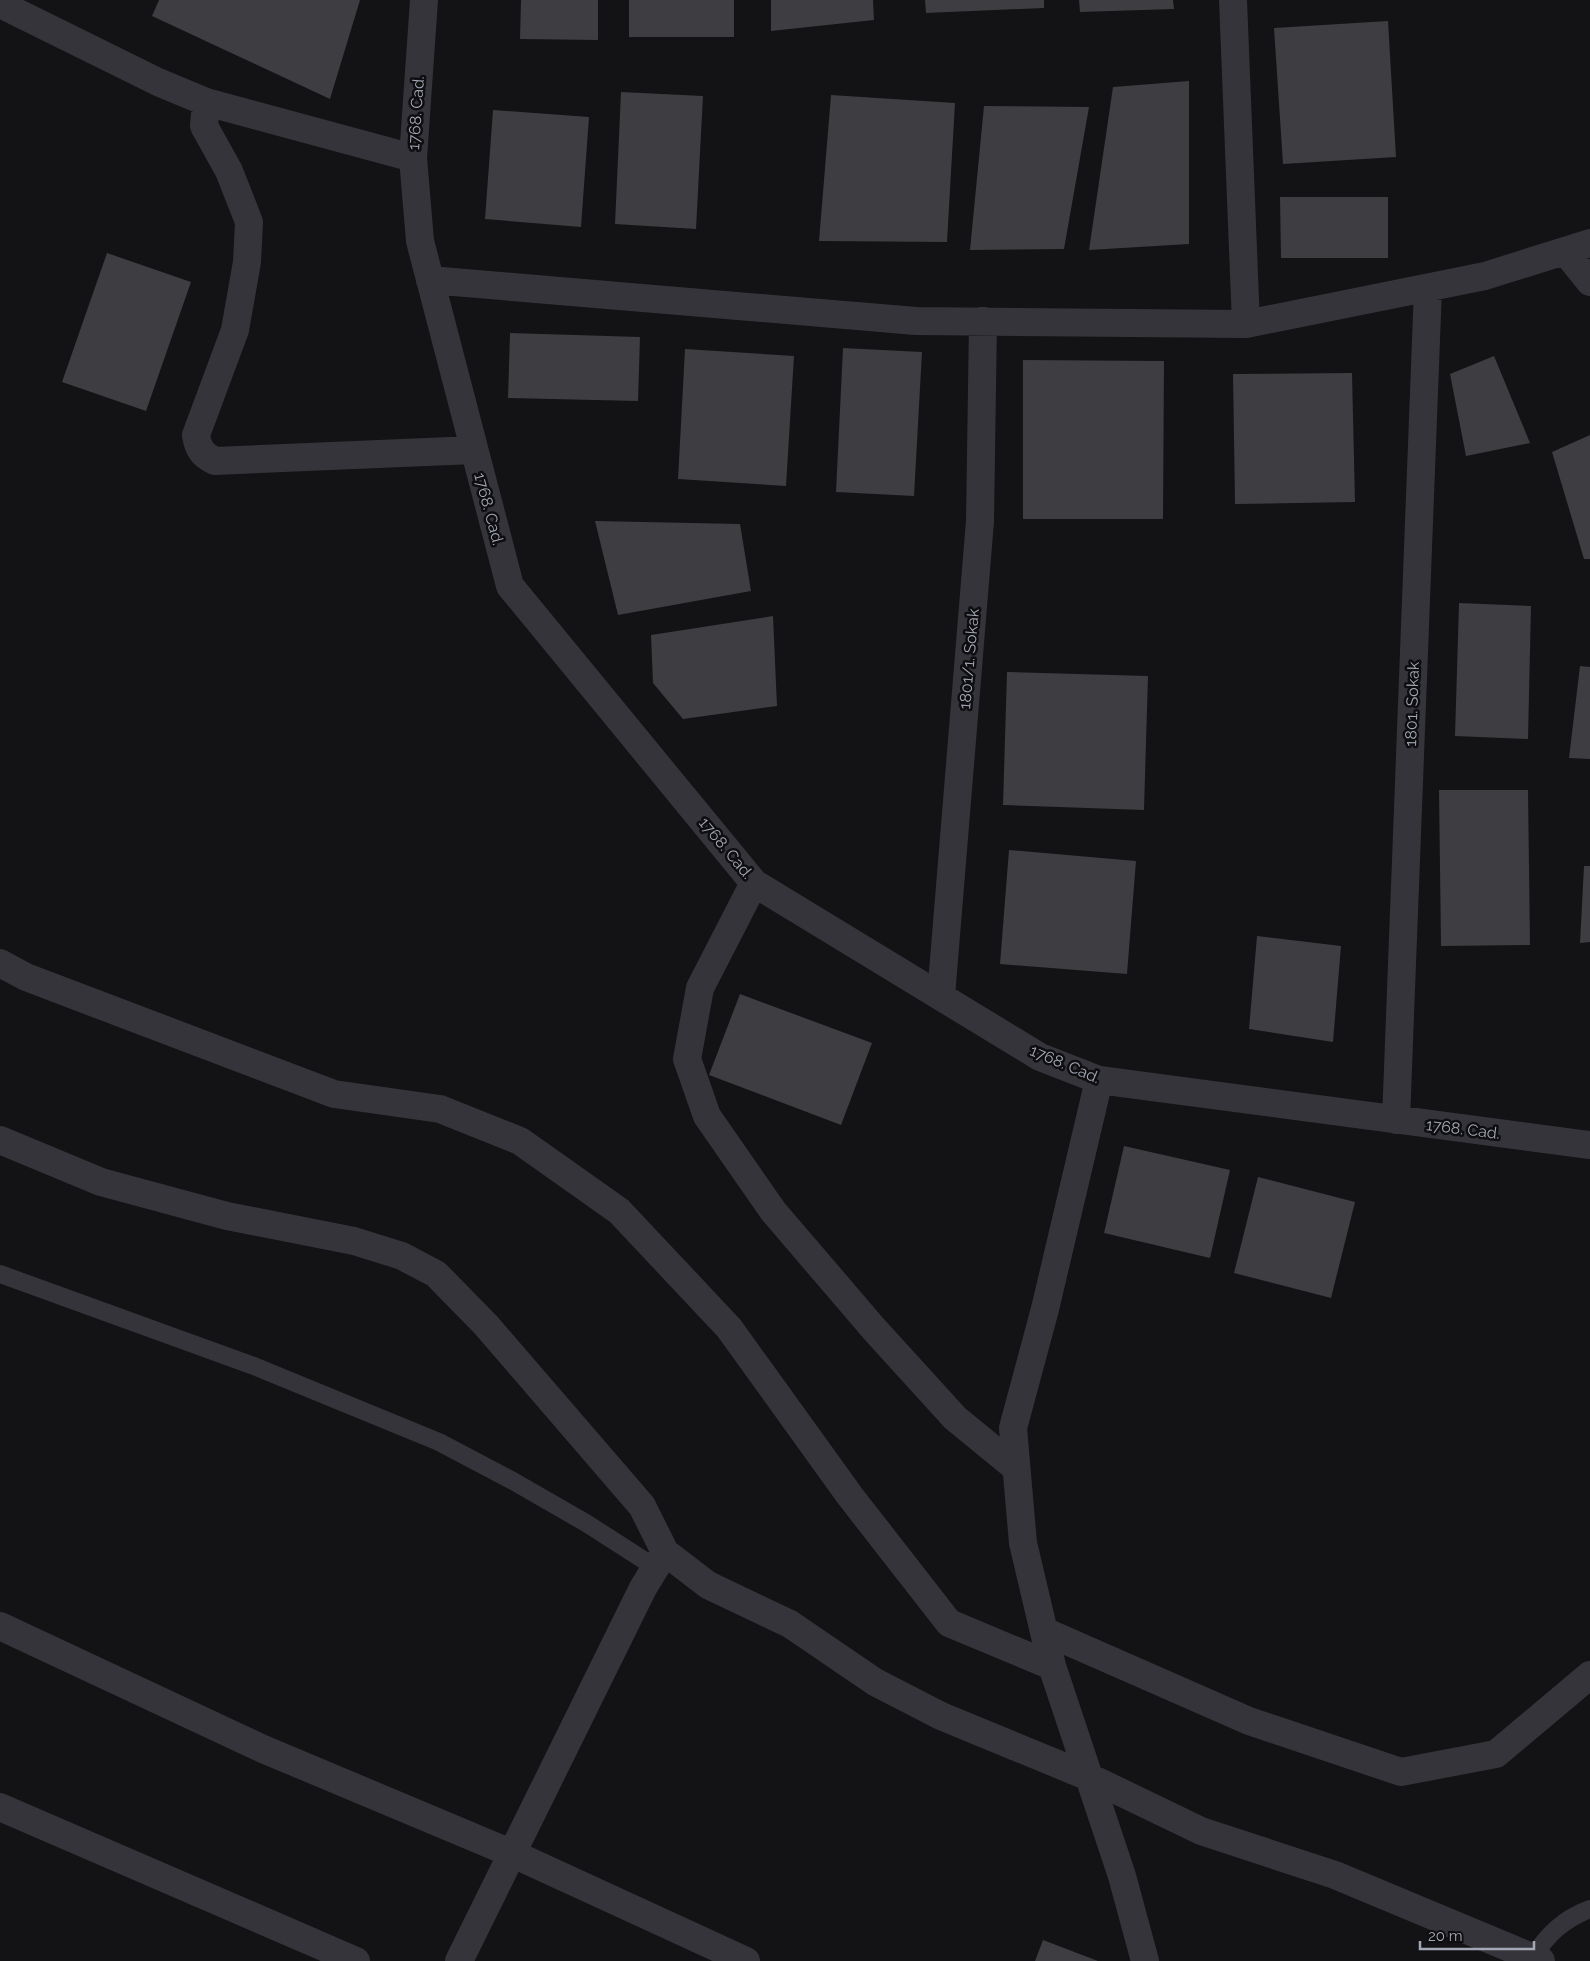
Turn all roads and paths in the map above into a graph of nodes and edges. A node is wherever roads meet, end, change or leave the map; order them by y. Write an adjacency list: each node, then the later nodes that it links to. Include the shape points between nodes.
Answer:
1 (424, 0): 5 (street, 1768. Cad.)
2 (1233, 0): 11 (street)
3 (0, 4): 4 (street, via 158,82)
4 (206, 102): 5 (street); 12 (street, via 204,126 229,171 249,222 247,262 235,330 196,435 201,452 215,461)
5 (413, 158): 7 (street, 1768. Cad., via 420,241)
6 (1578, 247): 8 (street); 9 (street, via 1485,276)
7 (430, 280): 10 (street, via 916,320); 12 (street, 1768. Cad.)
8 (1590, 282)
9 (1428, 288): 11 (street); 17 (street, 1801. Sokak)
10 (983, 321): 11 (street); 15 (street, 1801/1. Sokak, via 980,521)
11 (1246, 324)
12 (474, 450): 13 (street, 1768. Cad., via 510,586)
13 (754, 883): 15 (street, 1768. Cad.); 21 (street, via 700,988 687,1059 707,1116 773,1211 874,1329 955,1418)
14 (0, 963): 25 (street, via 34,980 334,1094 440,1109 520,1141 619,1211 729,1328 850,1496 949,1623)
15 (941, 996): 16 (street, 1768. Cad., via 1040,1057)
16 (1099, 1080): 17 (street, 1768. Cad.); 21 (street, via 1045,1309 1013,1428)
17 (1396, 1120): 19 (street, 1768. Cad.)
18 (0, 1140): 22 (street, via 100,1182 227,1216 354,1241 402,1256 436,1274 486,1325 642,1506)
19 (1590, 1145)
20 (0, 1274): 22 (lane, via 254,1366 439,1442)
21 (1016, 1468): 24 (street, via 1023,1543)
22 (661, 1560): 27 (street, via 790,1624 875,1682 941,1716); 29 (street, via 642,1588)
23 (0, 1626): 29 (street, via 264,1749)
24 (1044, 1630): 25 (street); 26 (street, via 1249,1721 1401,1772 1496,1754)
25 (1052, 1666): 27 (street)
26 (1590, 1675)
27 (1089, 1777): 31 (street, via 1201,1831 1335,1875); 35 (street, via 1122,1876)
28 (0, 1807): 32 (street)
29 (511, 1853): 33 (street); 34 (street)
30 (1590, 1908): 31 (lane, via 1560,1924 1549,1935)
31 (1537, 1960)
32 (356, 1961)
33 (459, 1961)
34 (746, 1961)
35 (1145, 1961)

